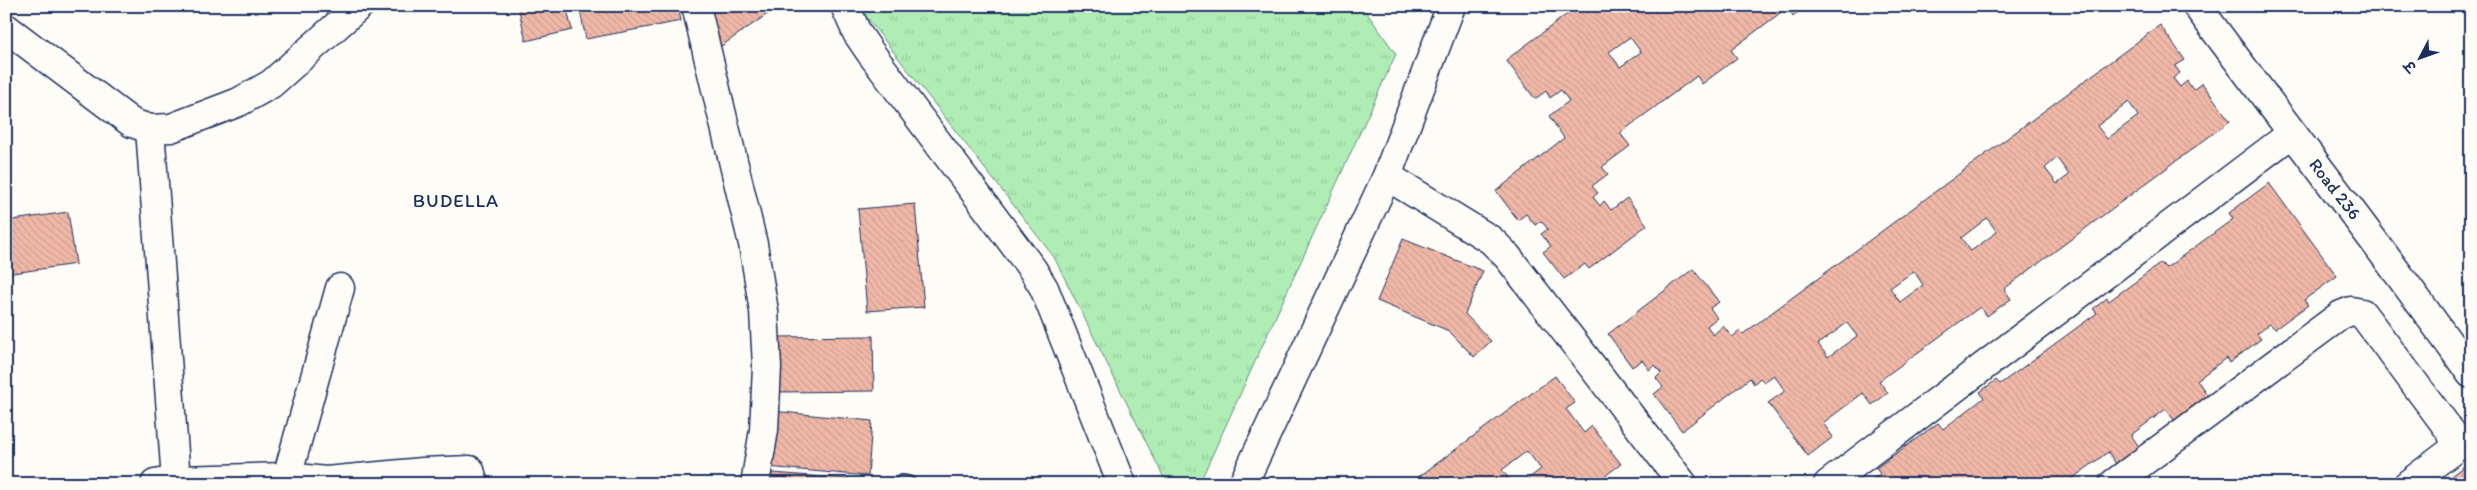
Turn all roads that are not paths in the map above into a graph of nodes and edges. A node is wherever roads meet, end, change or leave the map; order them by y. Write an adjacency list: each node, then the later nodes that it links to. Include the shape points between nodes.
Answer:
1 (359, 6): 7 (street, via 271,84 205,116 171,128)
2 (696, 6): 15 (street, via 753,244 764,310 767,367 764,430)
3 (846, 6): 18 (street, via 857,33 870,52 1044,288)
4 (1451, 6): 9 (street)
5 (2197, 6): 8 (street, Road 236)
6 (6, 28): 7 (street, via 132,123)
7 (150, 129): 13 (street)
8 (2292, 134): 11 (street, Road 236, via 2402,275); 21 (street)
9 (1387, 176): 19 (street); 20 (street, via 1491,240 1508,256)
10 (340, 288): 12 (street)
11 (2471, 374)
12 (287, 477): 13 (street); 14 (street, via 326,481 470,470)
13 (166, 482)
14 (474, 484)
15 (755, 484)
16 (902, 484): 17 (lane)
17 (908, 484)
18 (1122, 484)
19 (1243, 484)
20 (1683, 484)
21 (1828, 484)
22 (2113, 484): 23 (street, via 2341,314 2351,311 2362,313 2452,432 2455,444 2452,450)
23 (2408, 484)

